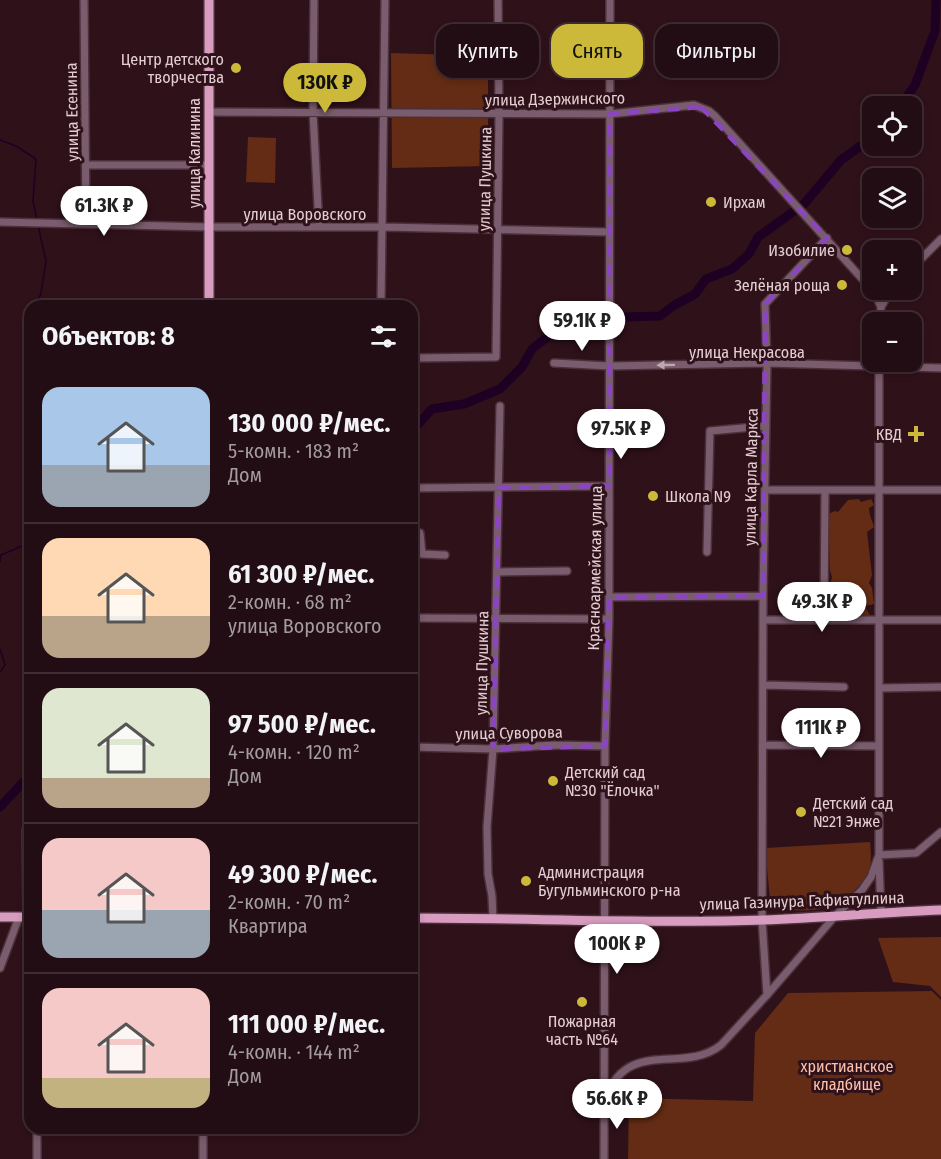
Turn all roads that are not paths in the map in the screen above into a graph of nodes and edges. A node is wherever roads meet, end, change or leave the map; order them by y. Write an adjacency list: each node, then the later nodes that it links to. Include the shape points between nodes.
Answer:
1 (84, 0): 12 (street, улица Есенина)
2 (209, 0): 7 (main road, улица Калинина)
3 (314, 0): 8 (street)
4 (386, 0): 9 (street)
5 (498, 0): 10 (street, улица Пушкина)
6 (610, 0): 11 (street, Красноармейская улица)
7 (209, 112): 8 (street, улица Дзержинского); 13 (main road, улица Калинина)
8 (313, 112): 9 (street, улица Дзержинского); 17 (street)
9 (384, 113): 10 (street, улица Дзержинского); 18 (street)
10 (499, 114): 11 (street, улица Дзержинского); 19 (street, улица Пушкина)
11 (610, 114): 20 (street, Красноармейская улица); 21 (street, улица Дзержинского, via 694,105 709,111)
12 (86, 165): 13 (street); 15 (street, улица Есенина)
13 (209, 165): 16 (main road, улица Калинина)
14 (0, 222): 15 (street, улица Воровского)
15 (86, 224): 16 (street, улица Воровского)
16 (209, 227): 17 (street, улица Воровского); 24 (main road, улица Калинина)
17 (319, 227): 18 (street, улица Воровского)
18 (383, 227): 19 (street, улица Воровского); 25 (street)
19 (498, 229): 20 (street, улица Воровского); 29 (street, улица Пушкина, via 496,357)
20 (609, 232): 33 (street, Красноармейская улица)
21 (827, 238): 27 (street, улица Дзержинского, via 875,293); 31 (street, улица Карла Маркса, via 765,304)
22 (941, 239): 23 (street)
23 (922, 258)
24 (209, 300)
25 (381, 300)
26 (885, 300): 27 (street)
27 (880, 307): 28 (street)
28 (880, 312)
29 (418, 358)
30 (554, 363): 33 (street, улица Некрасова)
31 (767, 363): 32 (street, улица Некрасова); 33 (street, улица Некрасова, one-way to 33); 38 (street, улица Карла Маркса)
32 (862, 365)
33 (609, 366): 39 (street, Красноармейская улица)
34 (922, 367): 35 (street, улица Некрасова)
35 (941, 368)
36 (879, 372): 45 (street)
37 (500, 406): 41 (street, улица Пушкина)
38 (765, 426): 42 (street, улица Карла Маркса); 47 (street, via 710,431)
39 (609, 486): 41 (street); 52 (street, Красноармейская улица)
40 (418, 488): 41 (street)
41 (499, 488): 50 (street, улица Пушкина)
42 (765, 490): 44 (street); 51 (street, улица Карла Маркса)
43 (941, 490): 45 (street)
44 (825, 491): 45 (street); 58 (street)
45 (880, 491): 59 (street)
46 (418, 533): 48 (street, via 422,554)
47 (707, 552)
48 (445, 555)
49 (567, 571): 50 (street)
50 (497, 572): 54 (street, улица Пушкина)
51 (763, 596): 52 (street); 56 (street, улица Карла Маркса)
52 (609, 597): 55 (street, Красноармейская улица)
53 (418, 618): 54 (street)
54 (496, 618): 55 (street); 68 (street, улица Пушкина)
55 (609, 619): 65 (street, Красноармейская улица)
56 (764, 620): 58 (street); 60 (street, улица Карла Маркса)
57 (941, 620): 59 (street)
58 (824, 621): 59 (street)
59 (880, 621): 63 (street)
60 (764, 685): 61 (street); 64 (street, улица Карла Маркса)
61 (844, 687)
62 (941, 687): 63 (street)
63 (880, 688): 66 (street)
64 (764, 745): 66 (street); 80 (street, улица Карла Маркса)
65 (605, 746): 68 (street, улица Суворова); 79 (street, Красноармейская улица)
66 (878, 746): 70 (street)
67 (418, 747): 68 (street, улица Суворова)
68 (493, 748): 78 (street, улица Пушкина, via 487,827)
69 (941, 832): 70 (street, via 916,853)
70 (879, 855): 72 (street); 73 (street, via 862,890)
71 (941, 910): 72 (main road, улица Газинура Гафиатуллина)
72 (881, 912): 73 (main road, улица Газинура Гафиатуллина)
73 (836, 915): 80 (main road, улица Газинура Гафиатуллина); 82 (street)
74 (0, 917): 75 (main road)
75 (24, 917)
76 (418, 918): 78 (main road, улица Газинура Гафиатуллина)
77 (24, 919): 81 (street)
78 (493, 920): 79 (main road, улица Газинура Гафиатуллина)
79 (606, 920): 80 (main road, улица Газинура Гафиатуллина); 83 (street, Красноармейская улица)
80 (762, 920): 82 (street, улица Карла Маркса)
81 (0, 968)
82 (767, 995): 83 (street, via 713,1051 693,1058 643,1061 620,1076)
83 (605, 1100): 88 (street)
84 (37, 1134): 86 (street)
85 (203, 1134): 87 (street)
86 (37, 1159)
87 (203, 1159)
88 (604, 1159)

